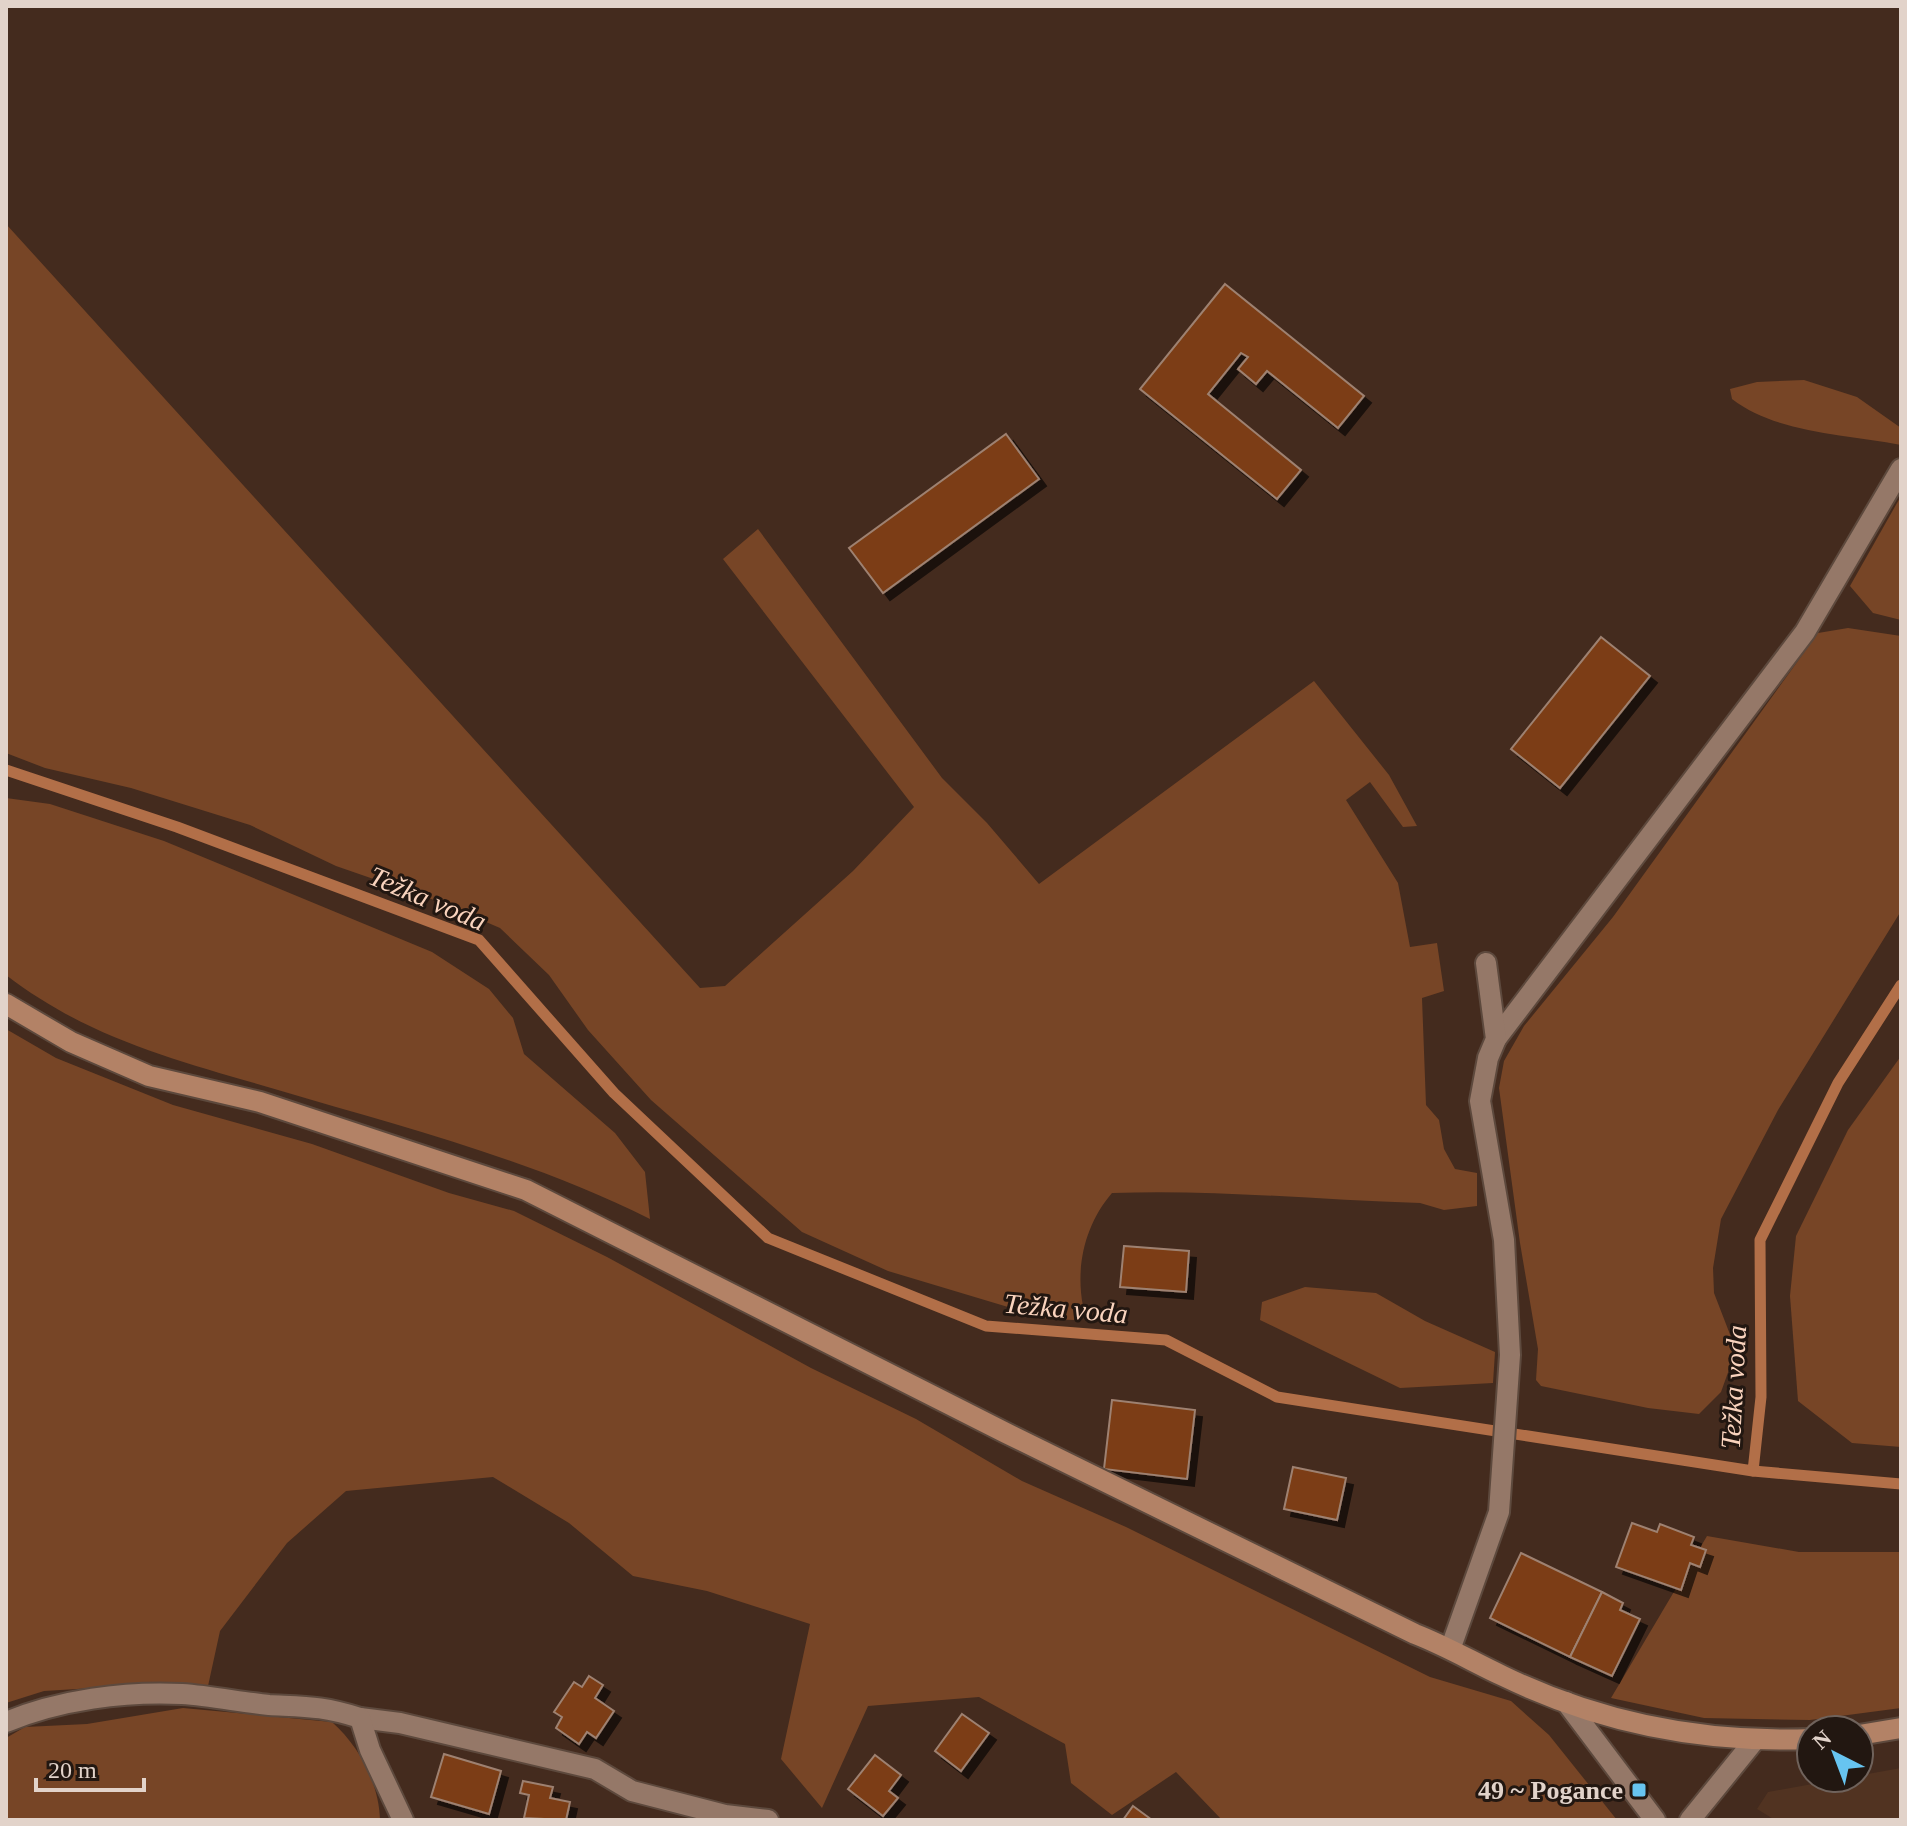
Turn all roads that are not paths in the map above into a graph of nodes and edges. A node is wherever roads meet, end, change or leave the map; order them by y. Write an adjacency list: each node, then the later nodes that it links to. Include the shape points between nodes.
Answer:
1 (1901, 469): 4 (street, via 1805,632)
2 (1486, 963): 4 (street)
3 (6, 1004): 5 (main road, via 71,1042 149,1076 260,1102 526,1190 1020,1440)
4 (1496, 1039): 5 (street, via 1480,1101 1504,1240 1510,1355 1499,1512)
5 (1451, 1647): 6 (main road)
6 (1566, 1702): 12 (main road, via 1636,1724); 15 (street)
7 (360, 1718): 8 (street, via 323,1706 181,1694 87,1700 34,1710); 13 (street); 14 (street, via 595,1769 632,1791 725,1815)
8 (6, 1722)
9 (1901, 1728): 10 (main road)
10 (1875, 1732)
11 (1795, 1740): 12 (main road)
12 (1754, 1741): 16 (street)
13 (403, 1820)
14 (768, 1820)
15 (1655, 1820)
16 (1690, 1820)

